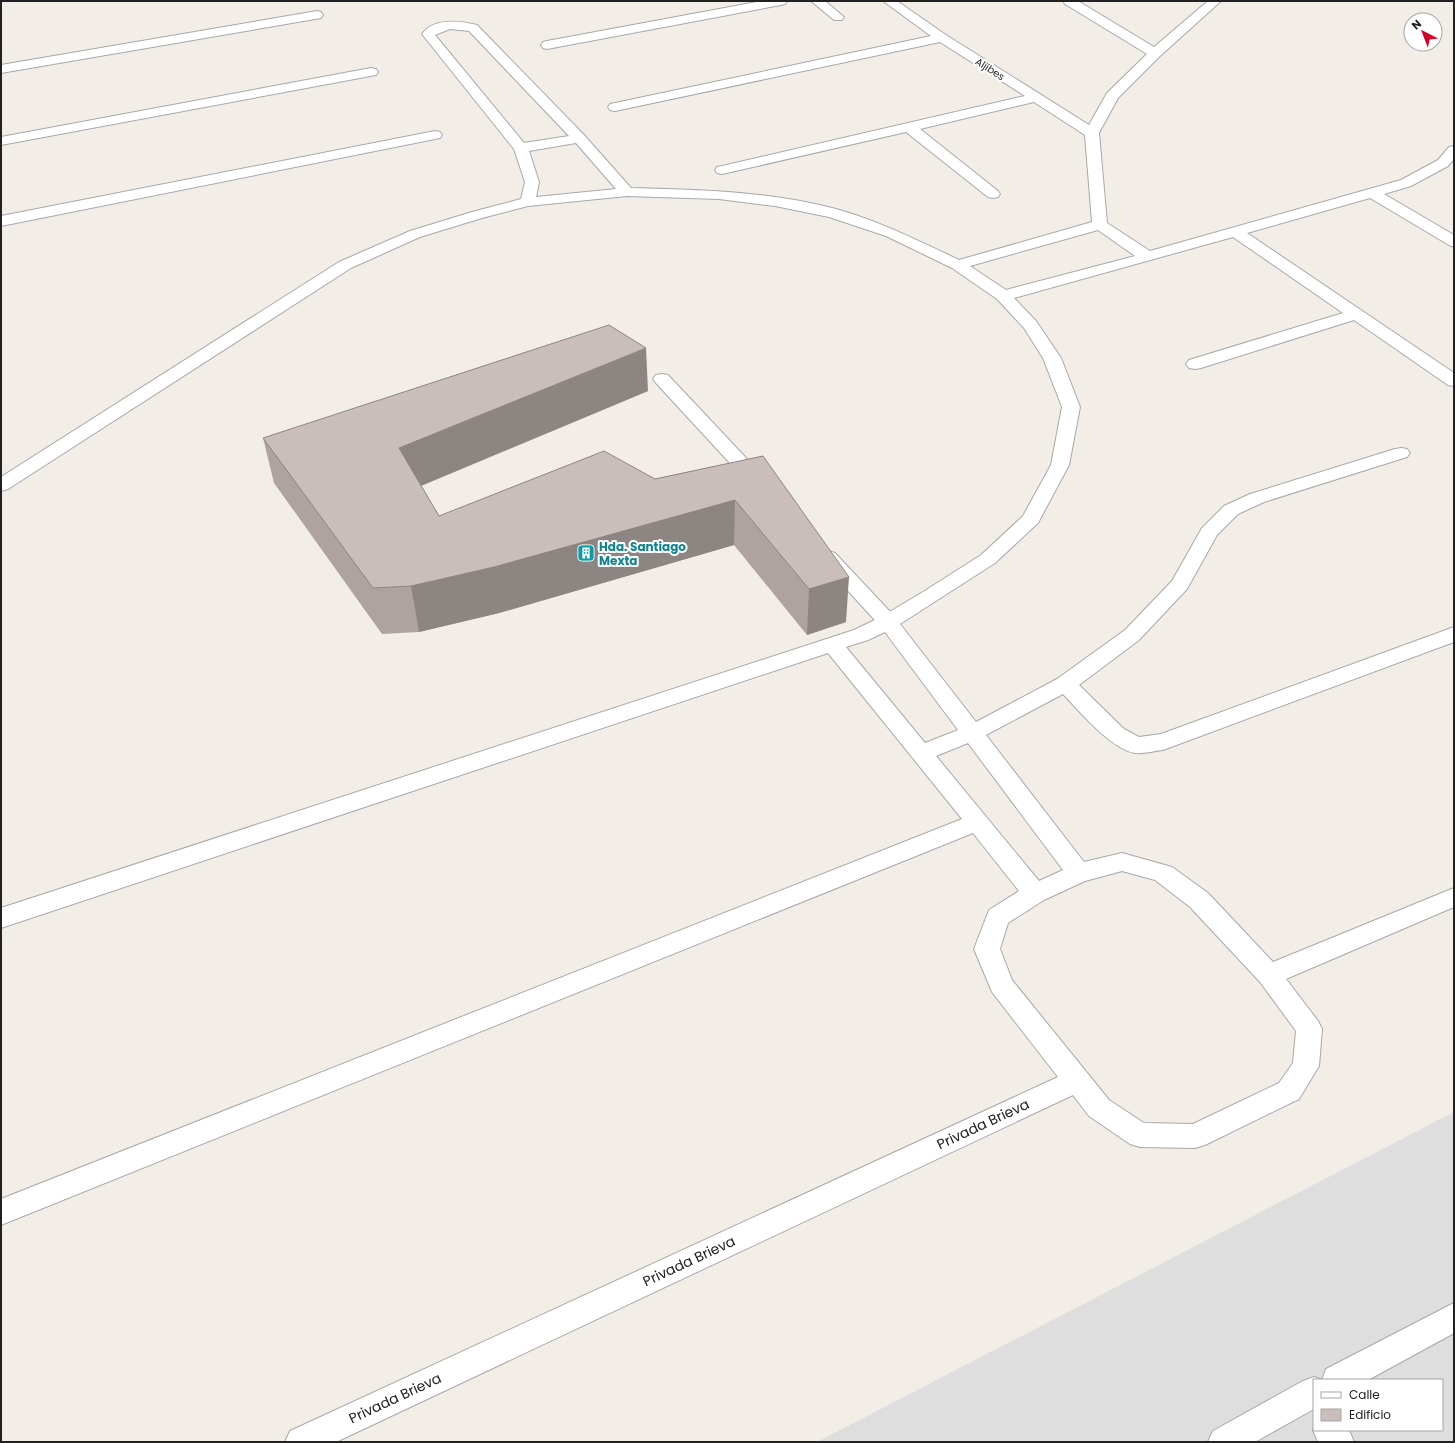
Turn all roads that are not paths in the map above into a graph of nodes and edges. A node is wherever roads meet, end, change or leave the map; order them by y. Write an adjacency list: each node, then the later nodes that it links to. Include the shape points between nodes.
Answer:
1 (781, 1): 9 (street)
2 (817, 1): 7 (street)
3 (889, 1): 8 (street, Aljibes)
4 (1069, 1): 10 (street)
5 (1215, 1): 10 (street)
6 (317, 15): 11 (street)
7 (838, 17)
8 (942, 38): 13 (street, Aljibes); 14 (street)
9 (546, 45)
10 (1155, 53): 16 (street, via 1112,96)
11 (1, 69)
12 (371, 72): 19 (street)
13 (1036, 98): 15 (street); 16 (street, Aljibes)
14 (616, 107)
15 (909, 127): 22 (street); 24 (street)
16 (1092, 133): 28 (street)
17 (435, 135): 27 (street)
18 (579, 138): 20 (street); 20 (street, via 473,28 462,24 434,29 428,34); 23 (street)
19 (1, 141)
20 (521, 148): 26 (street, via 532,182)
21 (1454, 150): 25 (street, via 1443,163 1406,183)
22 (722, 170)
23 (627, 192): 26 (street); 32 (street, via 719,195 832,213 891,233)
24 (994, 194)
25 (1374, 194): 29 (street); 30 (street)
26 (528, 202): 39 (street, via 415,234 345,265)
27 (1, 221)
28 (1100, 225): 31 (street); 32 (street)
29 (1235, 232): 31 (street); 34 (street)
30 (1454, 242)
31 (1148, 257): 33 (street)
32 (958, 265): 33 (street)
33 (1003, 296): 42 (street, via 1030,325 1052,358 1071,407 1060,465 1031,519 988,559)
34 (1356, 314): 35 (street); 37 (street)
35 (1195, 364)
36 (662, 379): 40 (street)
37 (1454, 381)
38 (1401, 453): 45 (street, via 1257,498 1231,510 1209,532 1180,584 1132,635)
39 (1, 485)
40 (770, 495)
41 (818, 547): 42 (street)
42 (888, 622): 44 (street); 46 (street)
43 (1454, 634): 45 (street, via 1163,742 1136,744 1116,734)
44 (832, 644): 47 (street); 52 (street)
45 (1065, 684): 46 (street)
46 (973, 733): 47 (street); 49 (street)
47 (920, 753): 48 (street)
48 (978, 822): 50 (street); 55 (street)
49 (1079, 873): 50 (street); 53 (street, via 1122,862 1163,873 1199,900)
50 (1035, 893): 54 (street, via 998,916 987,949 1001,985)
51 (1454, 897): 53 (street)
52 (1, 918)
53 (1269, 975): 54 (street, via 1309,1029 1306,1066 1289,1091 1195,1136 1140,1136 1099,1108)
54 (1078, 1080): 60 (street, Privada Brieva)
55 (1, 1212)
56 (1454, 1317): 57 (street)
57 (1339, 1379)
58 (1311, 1400): 61 (street)
59 (1330, 1431): 62 (street)
60 (301, 1442)
61 (1224, 1442)
62 (1338, 1442)

